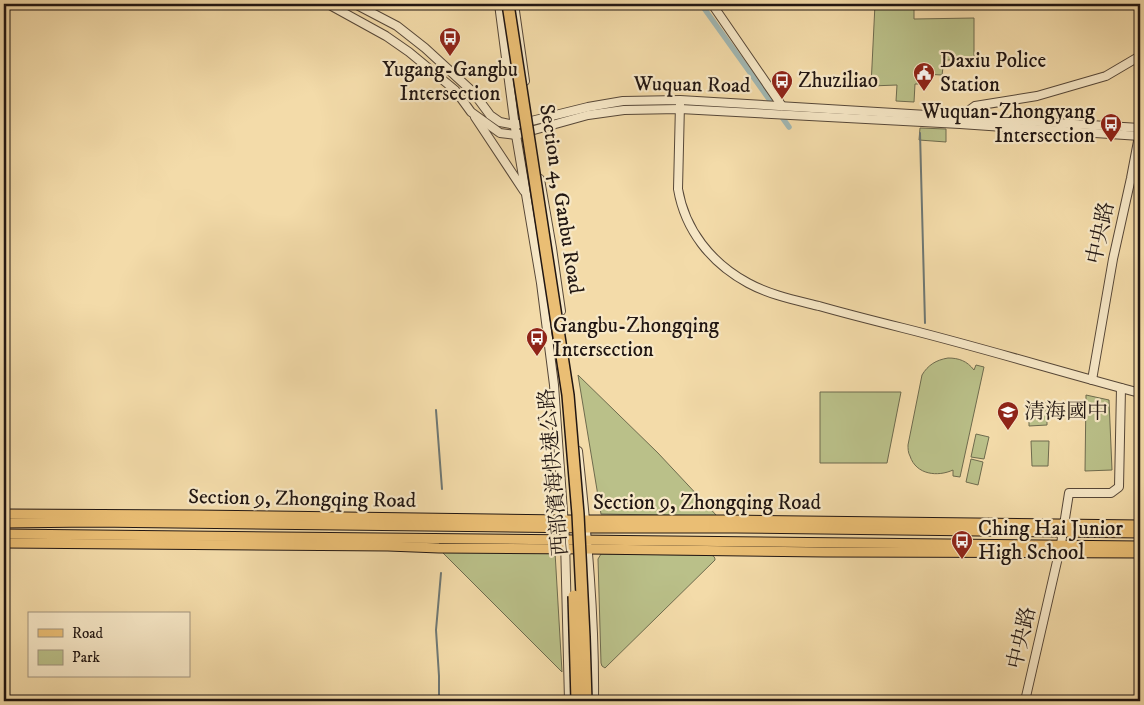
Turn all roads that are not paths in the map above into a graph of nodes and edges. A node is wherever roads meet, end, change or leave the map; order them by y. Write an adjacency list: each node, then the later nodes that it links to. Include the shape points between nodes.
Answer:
1 (328, 4): 12 (street, via 409,52 454,90)
2 (355, 4): 15 (street, via 397,26 426,48 472,92 490,115 500,122)
3 (501, 4): 15 (street, Section 4, Ganbu Road); 38 (highway, 西部濱海快速公路, bridge, via 560,396 572,511)
4 (508, 4): 39 (highway, 西部濱海快速公路, bridge, via 568,395 578,514)
5 (514, 4): 13 (street, Section 4, Ganbu Road)
6 (712, 4): 10 (street)
7 (1140, 56): 14 (street, via 1106,76 1037,96 975,106)
8 (1140, 94): 17 (street, 中央路)
9 (680, 100): 10 (street, Wuquan Road); 11 (street); 13 (street, Wuquan Road, via 623,101 588,106)
10 (782, 106): 14 (street, Wuquan Road)
11 (680, 109): 14 (street, Wuquan Road); 16 (street, Wuquan Road, via 632,110 588,116); 20 (street, via 678,189 681,203 696,236 727,269 774,295)
12 (471, 112): 18 (street, via 500,133); 19 (street)
13 (531, 121): 15 (street, Wuquan Road); 16 (street, Section 4, Ganbu Road)
14 (960, 121): 17 (street, Wuquan Road)
15 (516, 126): 18 (street, Section 4, Ganbu Road)
16 (533, 131): 18 (street, Wuquan Road); 26 (street, Section 4, Ganbu Road, via 573,401)
17 (1139, 132): 20 (street, 中央路)
18 (516, 135): 19 (street, Section 4, Ganbu Road)
19 (525, 193): 25 (street, Section 4, Ganbu Road, via 554,385)
20 (1092, 380): 21 (street)
21 (1121, 388): 22 (street); 28 (street, 中央路, via 1119,487 1110,493 1069,493)
22 (1140, 393)
23 (4, 514): 25 (main road, Section 9, Zhongqing Road)
24 (4, 522): 25 (main road, Section 9, Zhongqing Road)
25 (564, 524): 26 (main road, Section 9, Zhongqing Road); 33 (street, Section 4, Ganbu Road)
26 (586, 524): 28 (main road, Section 9, Zhongqing Road, via 736,528); 32 (street, Section 4, Ganbu Road)
27 (1140, 525): 28 (main road, Section 9, Zhongqing Road)
28 (1064, 528): 29 (main road, Section 9, Zhongqing Road); 35 (street, 中央路)
29 (1140, 533)
30 (4, 534): 33 (main road, Section 9, Zhongqing Road)
31 (4, 543): 33 (main road, Section 9, Zhongqing Road)
32 (588, 544): 33 (main road, Section 9, Zhongqing Road); 35 (main road, Section 9, Zhongqing Road, via 917,553); 40 (street, Section 4, Ganbu Road)
33 (565, 545): 37 (street, Section 4, Ganbu Road)
34 (1140, 546): 35 (main road, Section 9, Zhongqing Road)
35 (1060, 548): 36 (main road, Section 9, Zhongqing Road); 41 (street, 中央路)
36 (1140, 553)
37 (569, 701)
38 (577, 701)
39 (586, 701)
40 (594, 701)
41 (1025, 701)

